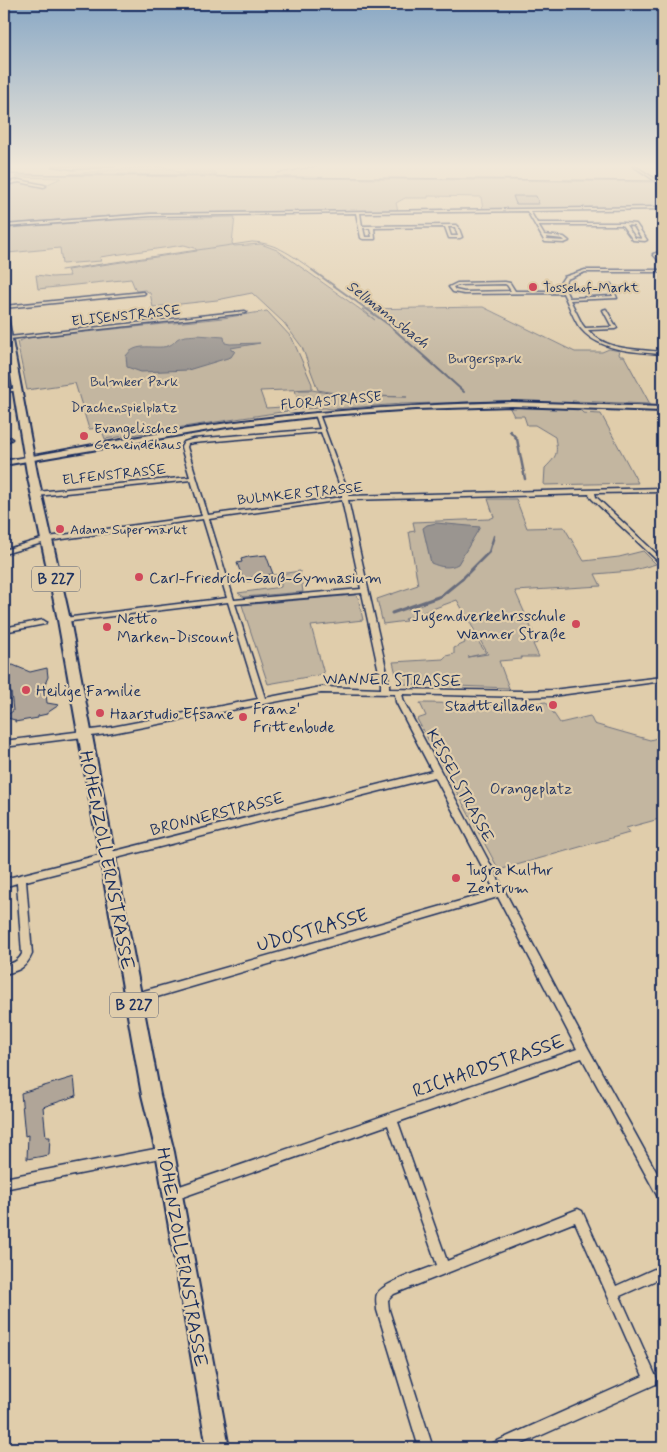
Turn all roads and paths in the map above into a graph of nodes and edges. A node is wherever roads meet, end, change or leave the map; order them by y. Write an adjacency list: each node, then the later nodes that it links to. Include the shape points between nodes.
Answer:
1 (362, 234): 2 (street, via 363,238 370,239 374,238)
2 (373, 234)
3 (449, 234): 4 (street, via 450,237 460,237)
4 (459, 234)
5 (630, 234): 6 (street, via 634,239 645,240)
6 (641, 234)
7 (543, 236): 7 (street, via 549,242 567,240 564,238)
8 (663, 252): 9 (street, via 655,254)
9 (663, 265)
10 (663, 271): 13 (street, via 585,271 565,278 561,284)
11 (610, 285): 15 (street, via 616,297)
12 (513, 292): 12 (street, via 458,292 451,287 505,283); 13 (street)
13 (563, 292): 15 (street)
14 (142, 293): 16 (street)
15 (567, 299): 20 (street)
16 (4, 307)
17 (605, 310): 20 (street, via 615,328)
18 (245, 312): 21 (street, ELISENSTRASSE)
19 (4, 315): 21 (main road, HOHENZOLLERNSTRASSE / B 227)
20 (584, 329): 22 (street, via 596,340 615,347)
21 (9, 338): 23 (main road, HOHENZOLLERNSTRASSE / B 227)
22 (663, 353)
23 (18, 389): 24 (street); 29 (main road, HOHENZOLLERNSTRASSE / B 227)
24 (4, 391)
25 (663, 410): 27 (main road, FLORASTRASSE, via 577,405 468,405)
26 (663, 414): 27 (main road, FLORASTRASSE, via 488,409)
27 (318, 417): 28 (street); 29 (main road, FLORASTRASSE, via 227,425)
28 (323, 430): 32 (street, FLORASTRASSE, via 186,443 184,447); 36 (street)
29 (31, 461): 30 (main road, FLORASTRASSE); 31 (main road, FLORASTRASSE); 35 (main road, HOHENZOLLERNSTRASSE / B 227)
30 (4, 463)
31 (4, 469)
32 (193, 478): 35 (street, ELFENSTRASSE); 37 (street)
33 (663, 490): 34 (street, BULMKER STRASSE)
34 (591, 492): 36 (street, BULMKER STRASSE); 40 (street)
35 (37, 494): 38 (main road, HOHENZOLLERNSTRASSE / B 227)
36 (345, 498): 37 (street, BULMKER STRASSE); 41 (street)
37 (205, 516): 38 (street, BULMKER STRASSE); 42 (street)
38 (48, 539): 39 (street, BULMKER STRASSE); 43 (main road, HOHENZOLLERNSTRASSE / B 227)
39 (4, 552)
40 (663, 563)
41 (364, 591): 42 (street); 47 (street)
42 (231, 601): 43 (street); 49 (street)
43 (64, 620): 50 (main road, HOHENZOLLERNSTRASSE / B 227)
44 (43, 622): 45 (street)
45 (4, 630)
46 (663, 679): 48 (street, WANNER STRASSE, via 534,694)
47 (385, 691): 48 (street, WANNER STRASSE); 49 (street, WANNER STRASSE, via 322,690)
48 (398, 692): 52 (street, KESSELSTRASSE, via 400,702)
49 (262, 701): 50 (street, WANNER STRASSE)
50 (85, 734): 51 (street, WANNER STRASSE); 53 (main road, HOHENZOLLERNSTRASSE / B 227)
51 (4, 744)
52 (437, 773): 53 (street, BRONNERSTRASSE); 56 (street, KESSELSTRASSE)
53 (107, 856): 54 (street, BRONNERSTRASSE); 58 (main road, HOHENZOLLERNSTRASSE / B 227)
54 (21, 879): 55 (street, BRONNERSTRASSE); 57 (street, via 26,960 19,966)
55 (4, 883)
56 (500, 893): 58 (street, UDOSTRASSE); 59 (street, KESSELSTRASSE)
57 (4, 970)
58 (133, 999): 61 (main road, HOHENZOLLERNSTRASSE / B 227)
59 (584, 1052): 60 (street, RICHARDSTRASSE); 64 (street, RICHARDSTRASSE)
60 (391, 1118): 63 (street, RICHARDSTRASSE); 65 (street)
61 (165, 1152): 62 (street); 63 (main road, HOHENZOLLERNSTRASSE / B 227)
62 (4, 1184)
63 (172, 1195): 68 (main road, HOHENZOLLERNSTRASSE / B 227)
64 (663, 1195)
65 (444, 1268): 67 (street, via 578,1215); 69 (street, via 390,1290 382,1297)
66 (663, 1271): 67 (street)
67 (613, 1293): 70 (street, via 651,1379)
68 (218, 1448)
69 (426, 1448)
70 (498, 1448)

